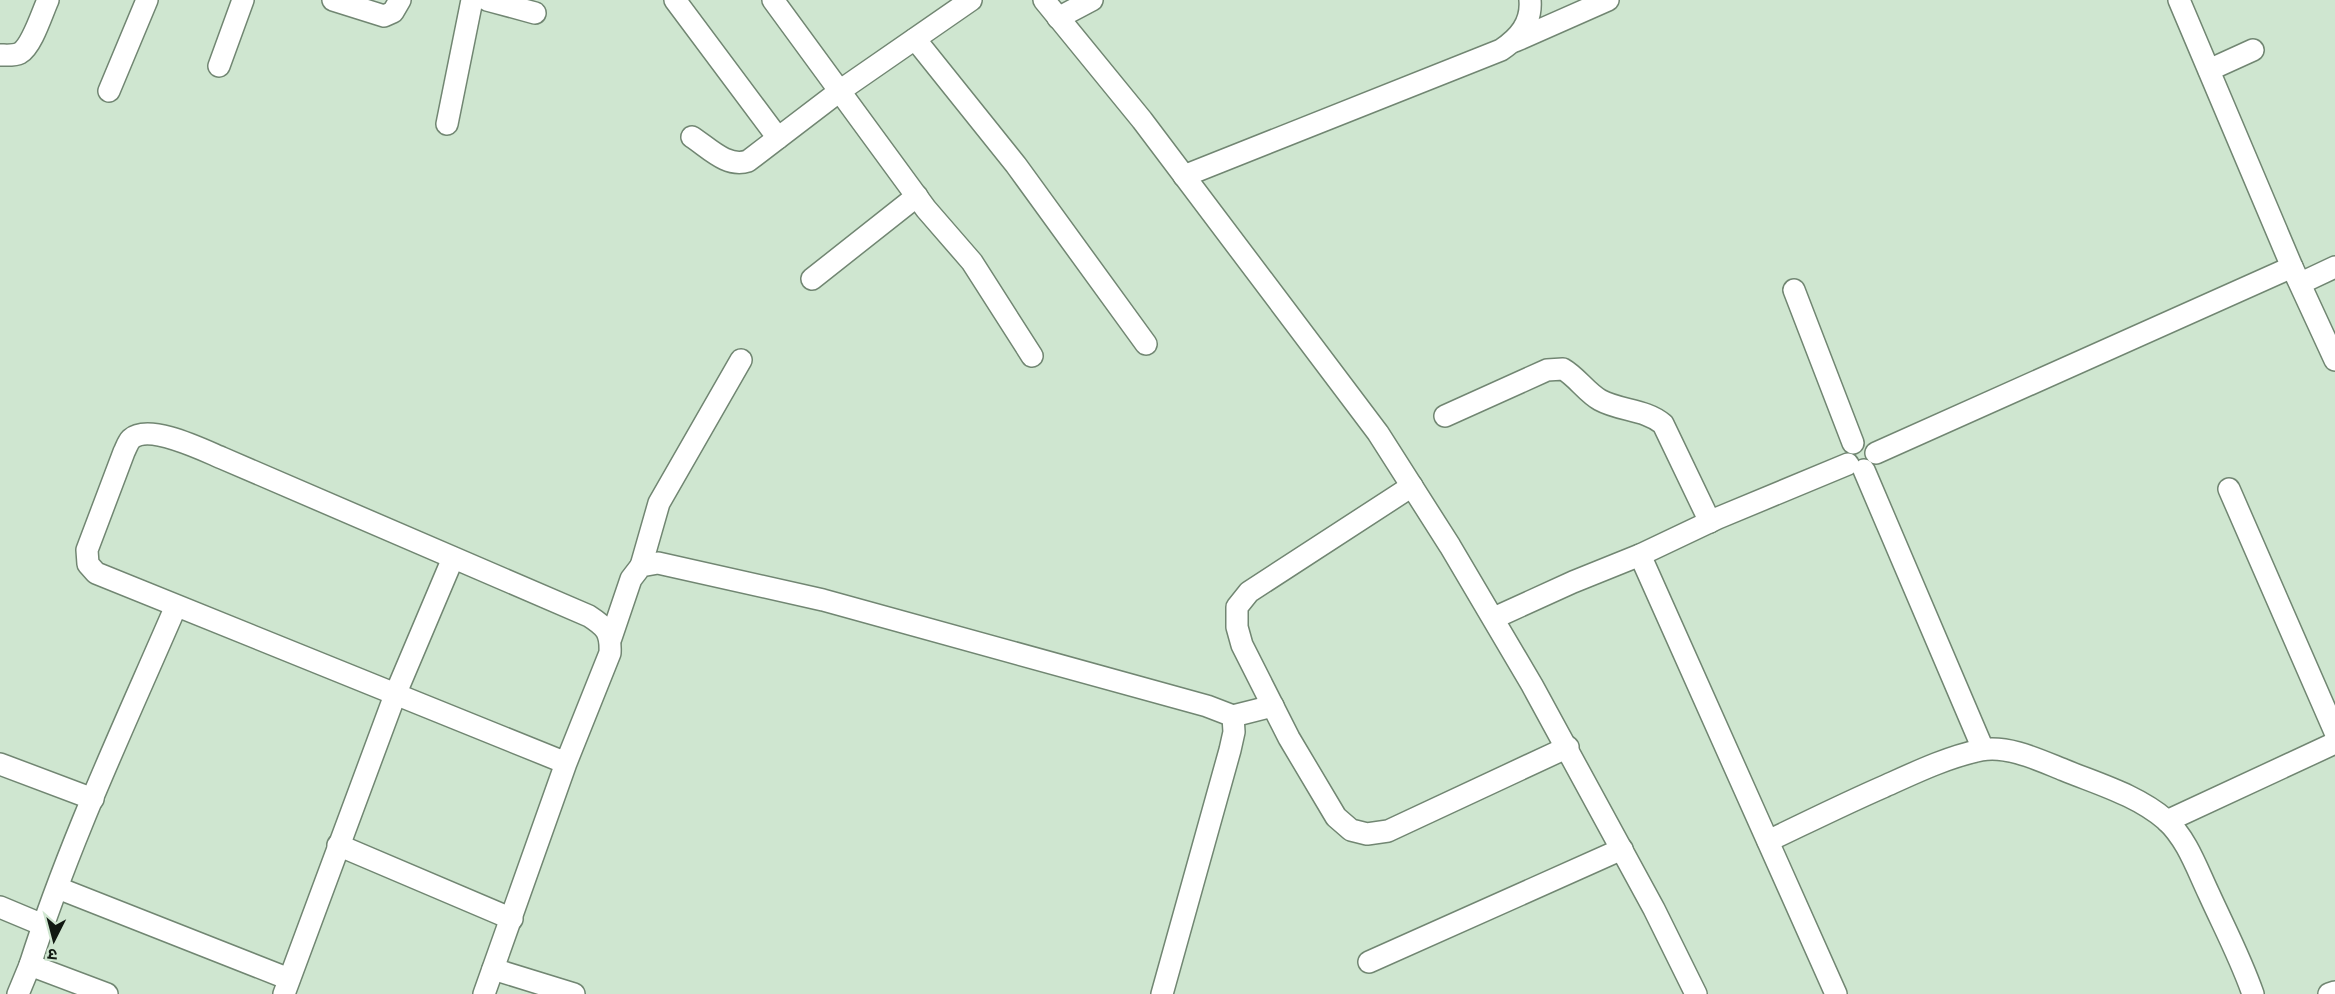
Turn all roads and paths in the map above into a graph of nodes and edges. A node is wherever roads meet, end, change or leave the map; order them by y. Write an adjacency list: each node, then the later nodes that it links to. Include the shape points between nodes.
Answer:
1 (48, 0): 21 (street, via 22,52)
2 (147, 0): 25 (street)
3 (243, 0): 22 (street)
4 (333, 0): 5 (street, via 384,16 393,12)
5 (400, 0)
6 (472, 0): 26 (street)
7 (487, 0): 16 (street)
8 (675, 0): 28 (street)
9 (773, 0): 24 (street)
10 (971, 0): 18 (street)
11 (1044, 0): 17 (street)
12 (1092, 0): 17 (street)
13 (1530, 0): 19 (street, via 1525,27)
14 (1608, 0): 19 (street)
15 (2179, 0): 23 (street)
16 (535, 13)
17 (1059, 18): 29 (street)
18 (915, 39): 24 (street); 35 (street, via 1016,165)
19 (1514, 41): 29 (street, via 1501,50)
20 (2253, 50): 23 (street)
21 (0, 55)
22 (219, 66)
23 (2209, 70): 32 (street)
24 (841, 90): 28 (street); 30 (street)
25 (109, 91)
26 (447, 124)
27 (692, 137): 28 (street, via 735,164 748,161)
28 (778, 138)
29 (1184, 176): 41 (street, via 1347,391)
30 (917, 196): 33 (street); 36 (street, via 972,262)
31 (2335, 267): 32 (street)
32 (2296, 275): 38 (street); 40 (street)
33 (812, 279)
34 (1794, 290): 40 (street)
35 (1146, 344)
36 (1032, 356)
37 (741, 360): 46 (street, via 659,503)
38 (2335, 360)
39 (1445, 416): 43 (street, via 1547,370 1563,369 1598,399 1648,414 1663,424)
40 (1860, 457): 43 (street); 56 (street)
41 (1412, 486): 48 (street); 51 (street, via 1249,592 1237,607 1242,645)
42 (2229, 489): 53 (street)
43 (1710, 522): 44 (street)
44 (1640, 555): 48 (street); 61 (street)
45 (453, 558): 47 (street, via 222,458 165,436 143,433 132,439 124,452 92,533 88,564 109,580); 49 (street, via 589,616 602,624); 50 (street)
46 (641, 566): 49 (street, via 631,579); 52 (street, via 658,563 823,600)
47 (176, 606): 50 (street); 59 (street)
48 (1494, 618): 55 (street)
49 (611, 638): 57 (street, via 610,653)
50 (395, 695): 57 (street); 62 (street)
51 (1273, 706): 52 (street); 55 (street, via 1336,817 1351,830 1367,834 1388,831)
52 (1233, 716): 77 (street, via 1230,750)
53 (2335, 732)
54 (2335, 743): 60 (street)
55 (1568, 747): 63 (street)
56 (1983, 750): 60 (street, via 2014,752 2039,760 2126,795); 61 (street, via 1943,761)
57 (566, 763): 66 (street)
58 (0, 764): 59 (street)
59 (93, 799): 64 (street)
60 (2167, 821): 80 (street, via 2194,861)
61 (1768, 841): 79 (street)
62 (338, 845): 66 (street); 71 (street)
63 (1622, 849): 68 (street); 78 (street)
64 (58, 888): 67 (street); 71 (street)
65 (0, 908): 67 (street)
66 (512, 919): 70 (street)
67 (43, 925): 69 (street)
68 (1368, 962)
69 (30, 965): 73 (street); 74 (street)
70 (493, 969): 75 (street); 76 (street)
71 (286, 986)
72 (2335, 992): 81 (street)
73 (18, 994)
74 (107, 994)
75 (484, 994)
76 (574, 994)
77 (1162, 994)
78 (1696, 994)
79 (1836, 994)
80 (2253, 994)
81 (2329, 994)

